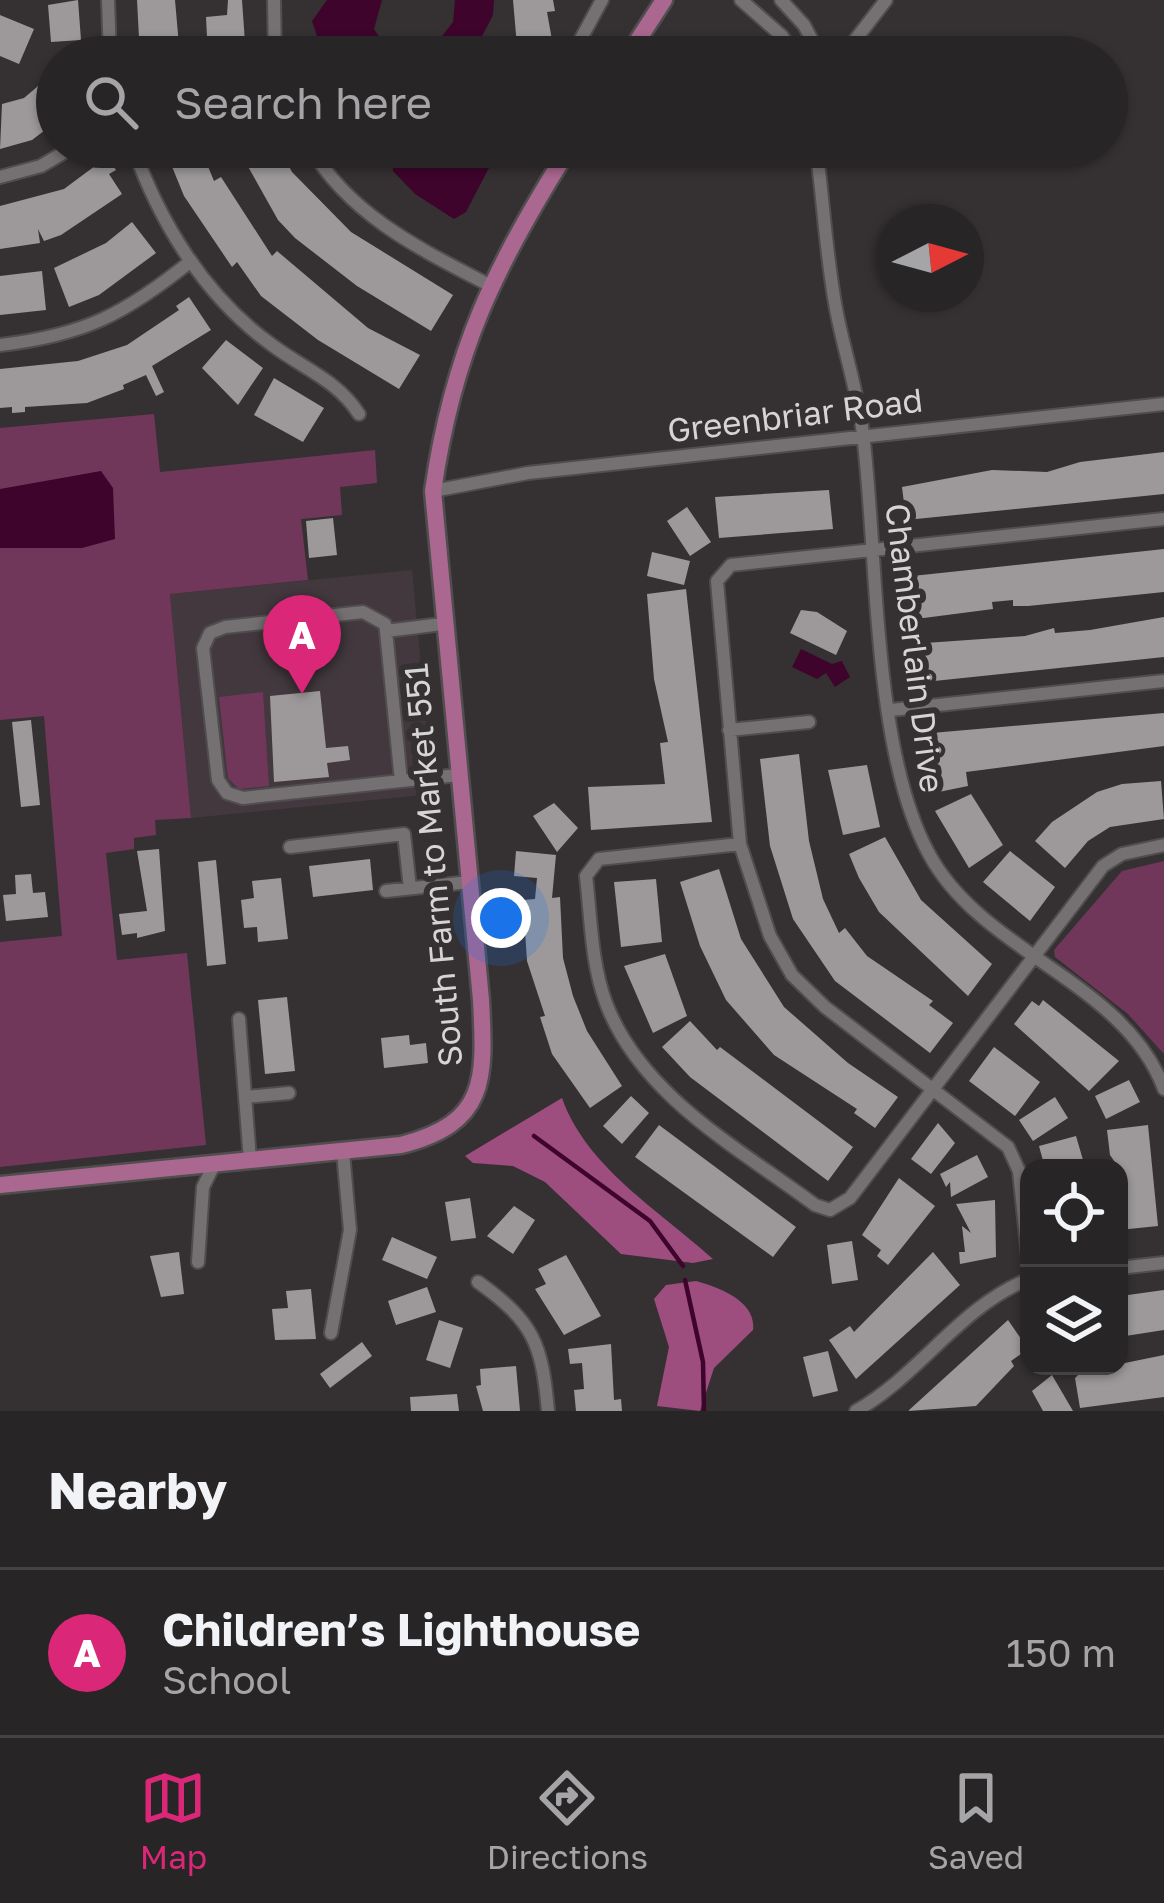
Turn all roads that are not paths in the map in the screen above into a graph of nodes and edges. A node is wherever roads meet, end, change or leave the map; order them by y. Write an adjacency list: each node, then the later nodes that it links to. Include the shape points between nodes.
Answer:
1 (109, 0): 8 (street)
2 (274, 0): 9 (street)
3 (602, 0): 10 (street)
4 (664, 0): 11 (main road)
5 (741, 0): 12 (street)
6 (781, 0): 13 (street)
7 (886, 0): 14 (street)
8 (110, 36)
9 (274, 36)
10 (582, 36)
11 (641, 36)
12 (782, 36)
13 (810, 36)
14 (858, 36)
15 (36, 167): 21 (street)
16 (140, 168): 23 (street)
17 (326, 168): 24 (street, via 389,229)
18 (558, 168): 24 (main road, South Farm to Market 551)
19 (819, 168): 22 (street, Chamberlain Drive)
20 (823, 168): 22 (street, Chamberlain Drive)
21 (0, 177)
22 (821, 184): 28 (street, Chamberlain Drive)
23 (191, 261): 25 (street, via 110,320 68,336); 27 (street, via 269,343 342,387)
24 (489, 285): 29 (main road, South Farm to Market 551, via 444,417)
25 (0, 344)
26 (1164, 404): 28 (street, Greenbriar Road)
27 (359, 414)
28 (863, 434): 29 (street, Greenbriar Road); 31 (street, Chamberlain Drive)
29 (433, 491): 32 (main road, South Farm to Market 551)
30 (1164, 519): 31 (street)
31 (873, 550): 35 (street, Chamberlain Drive); 37 (street, via 731,566 717,581)
32 (442, 624): 33 (street); 38 (main road, South Farm to Market 551)
33 (386, 632): 39 (street); 39 (street, via 363,612 225,627 210,632 203,648 226,794)
34 (1164, 681): 35 (street)
35 (891, 710): 46 (street, Chamberlain Drive, via 907,807 931,858 965,902)
36 (809, 722): 37 (street)
37 (730, 730): 40 (street)
38 (458, 775): 39 (street); 43 (main road, South Farm to Market 551)
39 (401, 781)
40 (740, 844): 48 (street, via 792,975); 48 (street, via 590,865 595,957 624,1042 673,1099 830,1210 845,1204)
41 (1164, 845): 46 (street, via 1103,866)
42 (290, 847): 44 (street, via 404,834)
43 (469, 882): 44 (street); 52 (main road, South Farm to Market 551, via 484,1049 473,1105 435,1137)
44 (410, 889): 45 (street)
45 (386, 891)
46 (1031, 955): 48 (street); 49 (street, Chamberlain Drive, via 1140,1044)
47 (239, 1018): 51 (street)
48 (935, 1088): 56 (street, via 1008,1147)
49 (1164, 1089)
50 (289, 1093): 51 (street)
51 (245, 1097): 53 (street)
52 (343, 1152): 53 (main road, South Farm to Market 551); 62 (street, via 350,1230)
53 (250, 1160): 54 (main road, South Farm to Market 551)
54 (215, 1163): 55 (main road, South Farm to Market 551); 57 (street, via 203,1187)
55 (0, 1185)
56 (1020, 1188)
57 (198, 1262)
58 (1164, 1263): 59 (street)
59 (1128, 1267)
60 (478, 1282): 63 (street, via 529,1325)
61 (1020, 1284): 64 (street, via 972,1310 886,1394)
62 (331, 1334)
63 (548, 1411)
64 (856, 1411)

